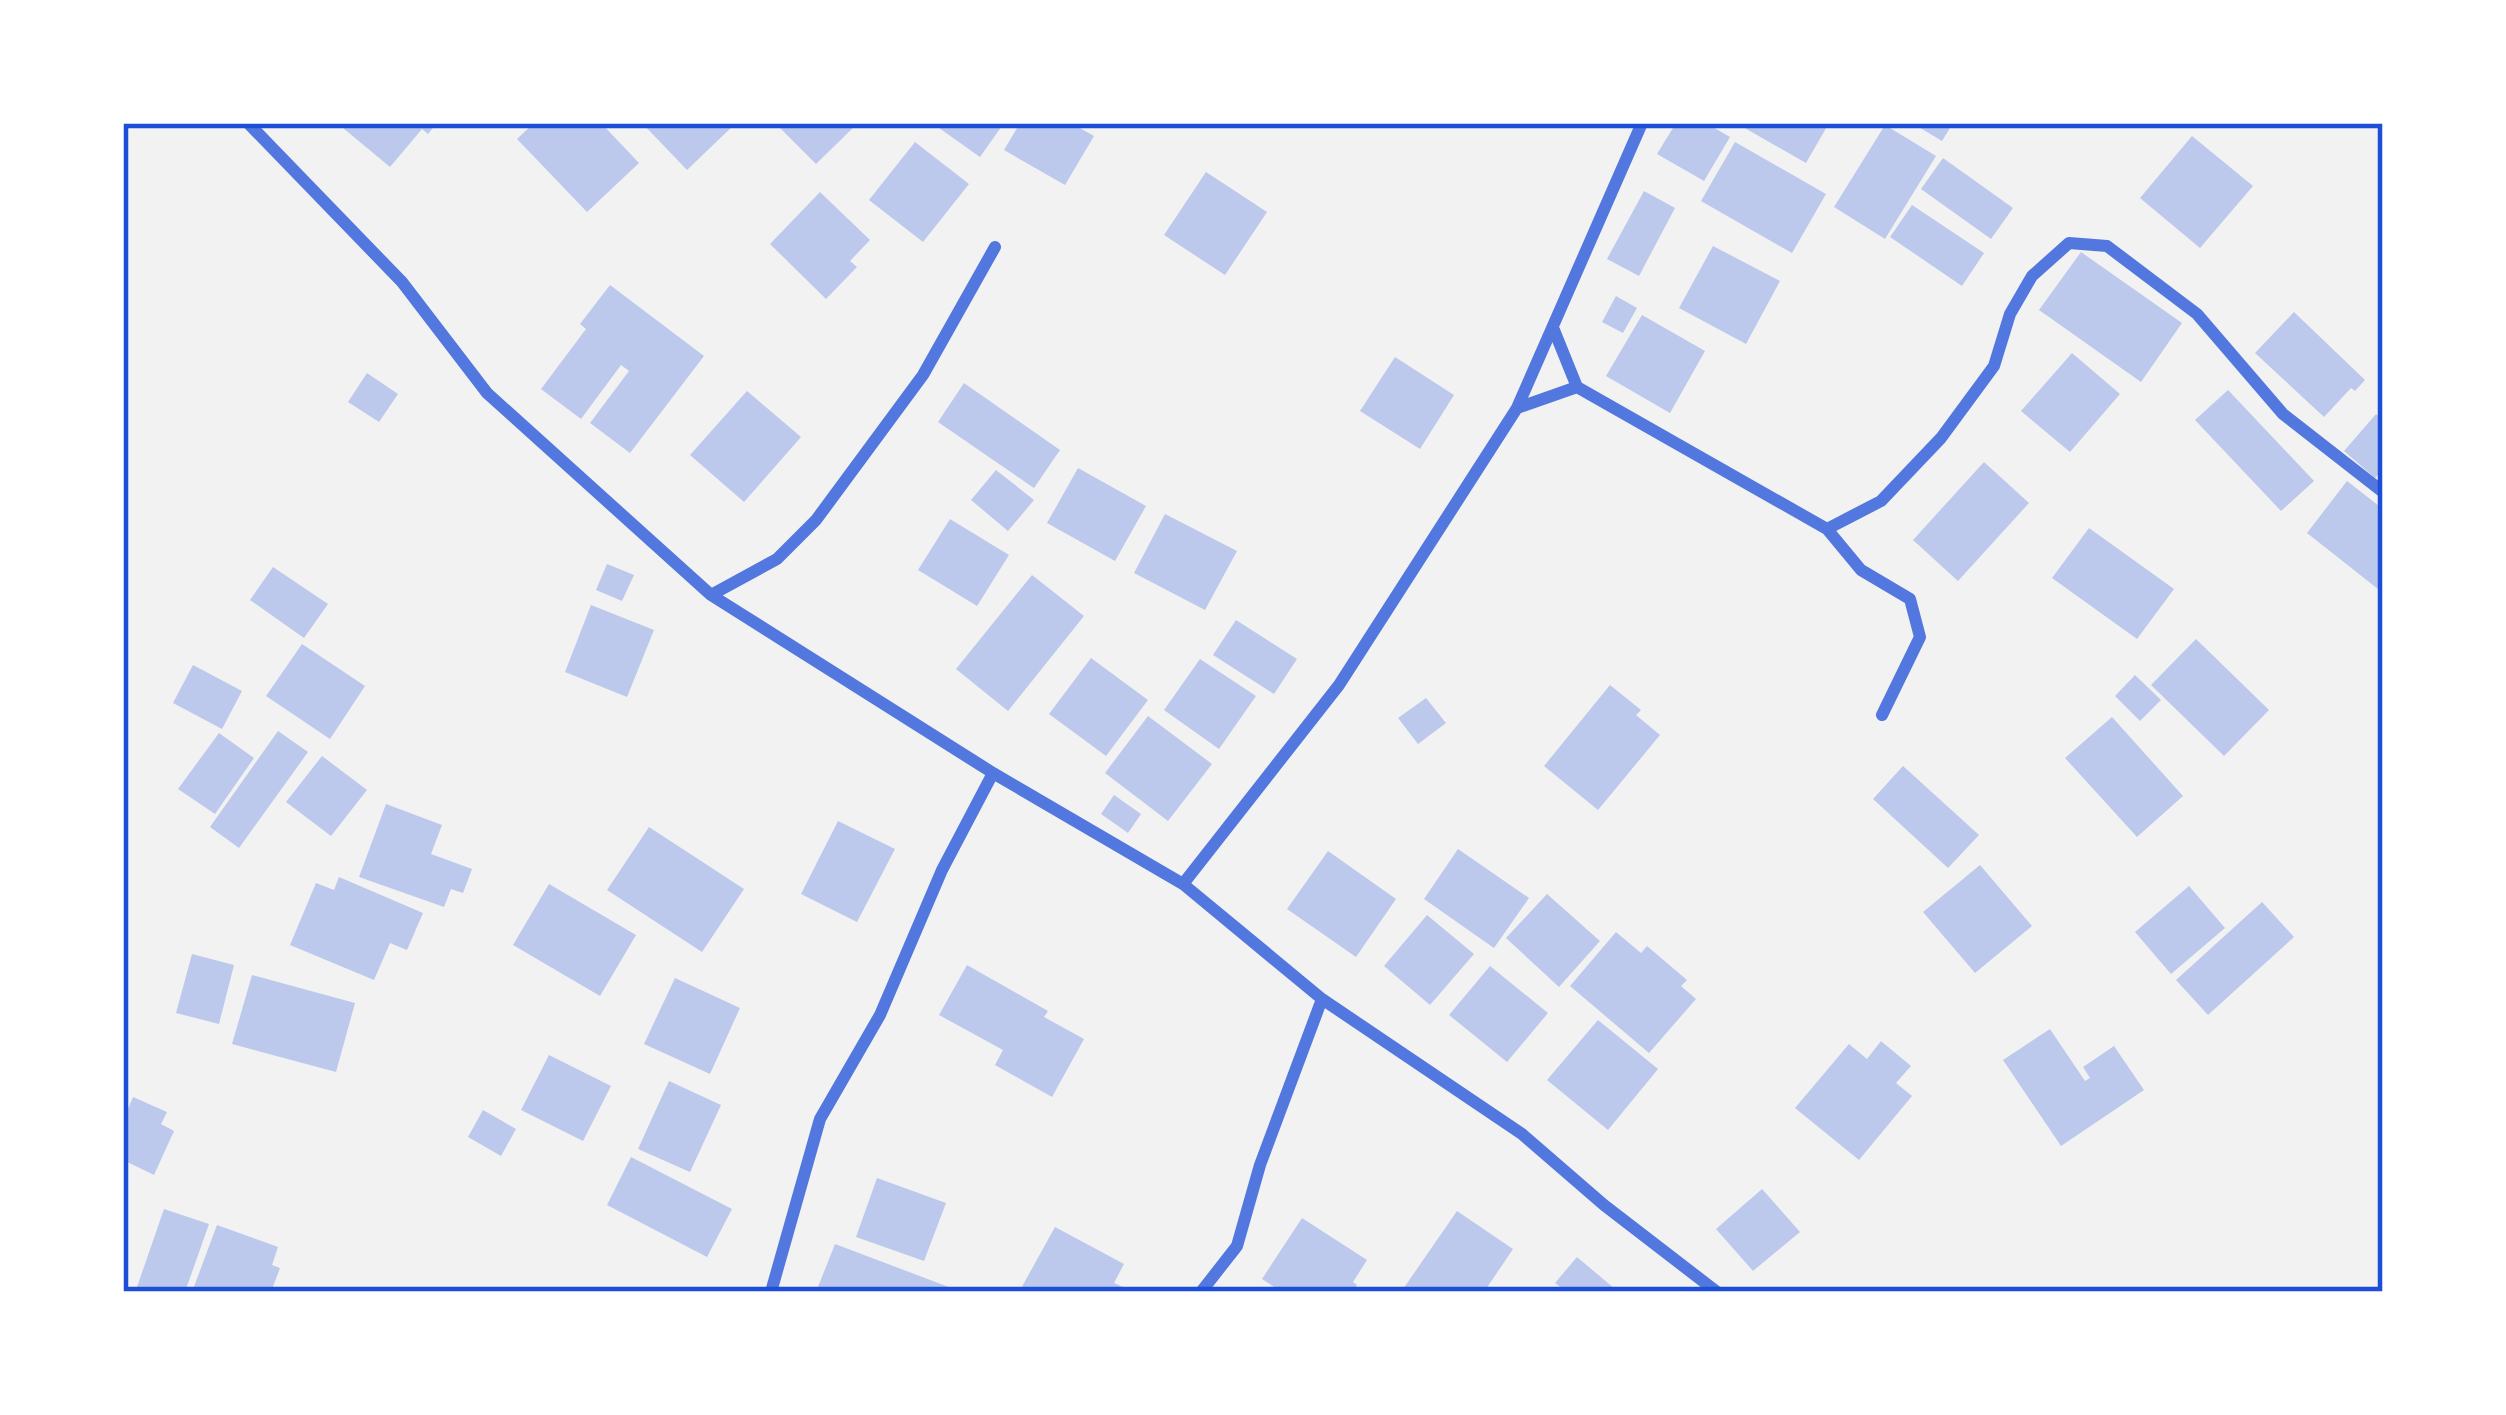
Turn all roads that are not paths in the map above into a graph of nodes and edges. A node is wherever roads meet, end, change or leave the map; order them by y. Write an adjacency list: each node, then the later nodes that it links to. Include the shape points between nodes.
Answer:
1 (248, 123): 9 (street, via 402,282 487,393)
2 (1642, 123): 4 (street)
3 (994, 247): 9 (street, via 923,375 816,520 777,559)
4 (1554, 330): 5 (street); 6 (street)
5 (1577, 387): 6 (street); 8 (street)
6 (1517, 407): 12 (street, via 1339,685)
7 (2383, 492): 8 (street, via 2283,415 2197,314 2108,246 2069,243 2032,276 1994,366 1942,438 1881,501)
8 (1827, 529): 10 (street, via 1862,570 1910,599 1916,616 1920,637)
9 (711, 595): 11 (street)
10 (1882, 715)
11 (993, 773): 12 (street); 14 (street, via 880,1016 820,1119)
12 (1183, 884): 13 (street)
13 (1322, 999): 15 (street, via 1237,1246); 16 (street, via 1522,1134)
14 (771, 1292)
15 (1201, 1292)
16 (1717, 1292)

